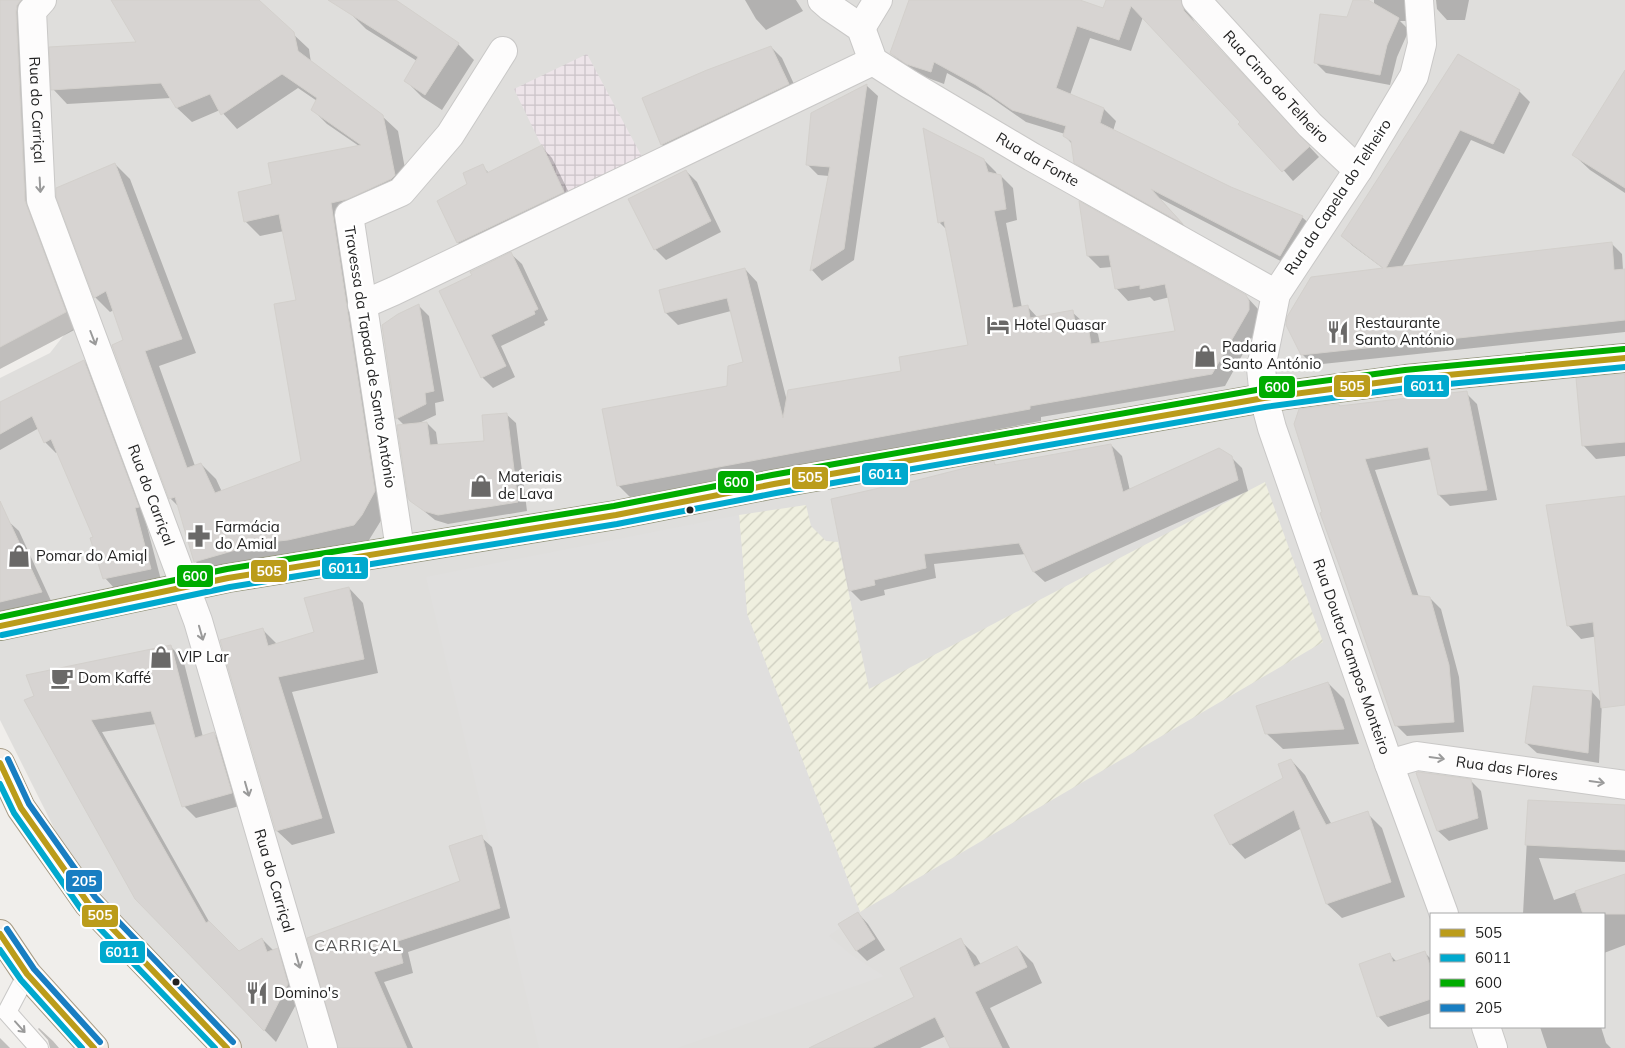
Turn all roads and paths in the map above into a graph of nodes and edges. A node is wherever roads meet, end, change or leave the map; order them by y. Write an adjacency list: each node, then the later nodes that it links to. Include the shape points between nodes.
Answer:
1 (42, 0): 15 (street, Rua do Carriçal, one-way to 15, via 32,11 41,200)
2 (822, 0): 6 (street)
3 (878, 0): 6 (street)
4 (1196, 0): 9 (street, Rua Cimo do Telheiro, via 1310,125)
5 (1419, 0): 9 (street, Rua da Capela do Telheiro, via 1422,44 1414,76)
6 (861, 28): 8 (street)
7 (503, 51): 11 (street, Travessa da Tapada de Santo António, via 450,135 401,192 349,215)
8 (873, 61): 10 (street, Rua da Fonte, via 1024,152); 11 (street)
9 (1358, 170): 10 (street, Rua da Capela do Telheiro)
10 (1276, 294): 13 (street, Rua da Capela do Telheiro, via 1261,368)
11 (362, 305): 14 (street, Travessa da Tapada de Santo António)
12 (1625, 358): 13 (main road, via 1406,379)
13 (1264, 398): 14 (main road); 18 (street, Rua Doutor Campos Monteiro)
14 (400, 550): 15 (main road)
15 (185, 587): 16 (main road); 27 (street, Rua do Carriçal, one-way to 27, via 198,621)
16 (0, 626)
17 (0, 763): 26 (main road, via 21,808 88,903)
18 (1389, 764): 19 (street, Rua das Flores, one-way to 19, via 1417,756); 20 (street, Rua Doutor Campos Monteiro)
19 (1625, 786)
20 (1444, 913)
21 (0, 934): 22 (main road)
22 (27, 974): 24 (lane, one-way to 24, via 7,1012); 25 (main road)
23 (1486, 1028): 28 (street)
24 (39, 1048)
25 (94, 1048)
26 (226, 1048)
27 (323, 1048)
28 (1494, 1048)

